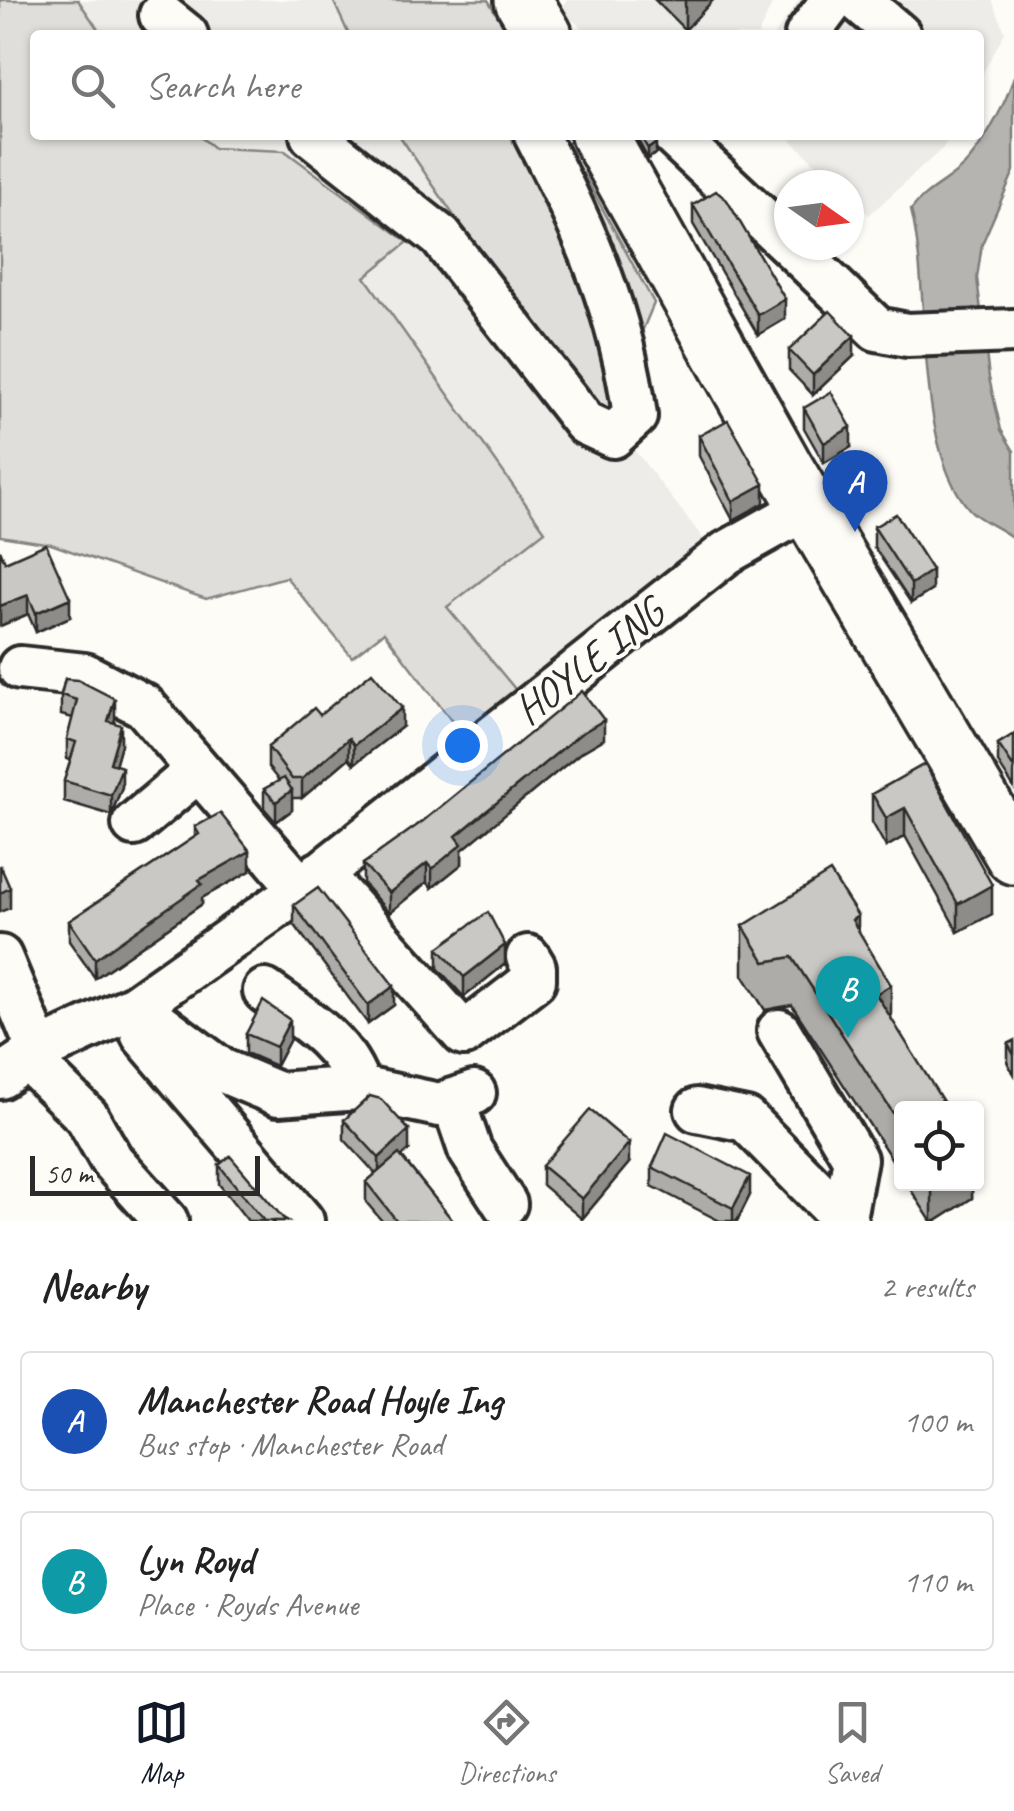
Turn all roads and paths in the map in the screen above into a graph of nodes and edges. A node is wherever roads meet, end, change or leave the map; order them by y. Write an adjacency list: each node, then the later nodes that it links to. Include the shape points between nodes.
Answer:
1 (523, 0): 5 (main road)
2 (552, 0): 6 (street)
3 (833, 0): 7 (street)
4 (858, 0): 8 (street)
5 (542, 30)
6 (546, 30)
7 (811, 30)
8 (893, 30)
9 (318, 140): 10 (street, via 440,237 585,424 613,436 636,416 608,293 579,214)
10 (539, 140)
11 (602, 140): 16 (main road)
12 (702, 144): 13 (street)
13 (774, 226)
14 (807, 260): 15 (street, via 878,329)
15 (1006, 332)
16 (808, 507): 20 (main road); 21 (street, HOYLE ING, via 726,554)
17 (20, 668): 18 (street, via 85,675 144,706)
18 (198, 771): 19 (street); 21 (street)
19 (134, 824)
20 (1014, 856)
21 (310, 881): 23 (street, via 464,1034 534,980); 25 (street, HOYLE ING)
22 (0, 957): 27 (street)
23 (528, 958)
24 (265, 992): 28 (street, via 352,1064)
25 (129, 1009): 27 (street, HOYLE ING); 28 (street, via 221,1070 278,1094); 33 (street)
26 (779, 1031): 31 (street, via 855,1159)
27 (22, 1062): 32 (street, via 87,1118 112,1161)
28 (359, 1088): 30 (street, via 440,1105 464,1097 470,1150)
29 (696, 1110): 31 (street, via 746,1120)
30 (505, 1204)
31 (845, 1220)
32 (166, 1221)
33 (302, 1221)

